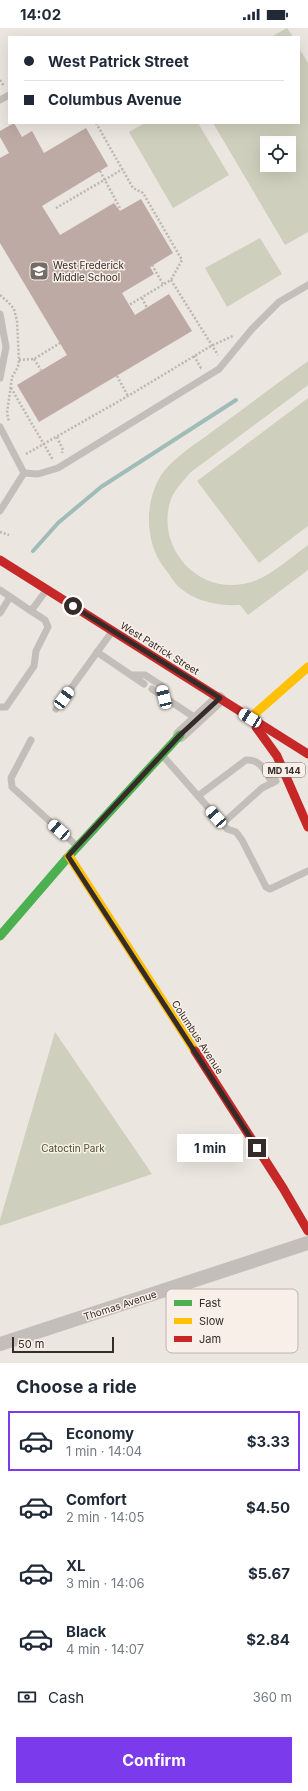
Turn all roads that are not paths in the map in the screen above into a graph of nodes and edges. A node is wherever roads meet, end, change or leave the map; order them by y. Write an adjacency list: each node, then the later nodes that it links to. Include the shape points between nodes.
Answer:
1 (308, 285): 5 (lane, via 279,302 252,329 219,369 58,468 38,474)
2 (0, 314): 3 (lane, via 6,348)
3 (0, 378)
4 (0, 427): 5 (lane)
5 (24, 473): 6 (lane)
6 (0, 511)
7 (0, 561): 9 (street, West Patrick Street / MD 144)
8 (0, 590): 10 (lane)
9 (47, 590): 11 (lane); 13 (street, West Patrick Street / MD 144)
10 (10, 597): 11 (lane); 12 (lane)
11 (31, 611): 21 (lane, via 45,620 48,627 36,651 34,666 6,707)
12 (0, 613)
13 (113, 631): 14 (lane); 20 (street, West Patrick Street / MD 144)
14 (97, 652): 16 (lane); 22 (lane)
15 (308, 667): 23 (street)
16 (132, 675): 17 (lane); 19 (lane, via 145,675 162,686)
17 (144, 684)
18 (152, 689): 19 (lane)
19 (164, 697): 24 (lane)
20 (220, 698): 23 (street, West Patrick Street / MD 144); 24 (street)
21 (0, 708)
22 (56, 709)
23 (250, 718): 27 (street, West Patrick Street / MD 144); 29 (street, MD 144, via 277,756)
24 (197, 719): 25 (street)
25 (180, 735): 28 (street)
26 (31, 740): 34 (lane, via 11,778 12,787)
27 (308, 754)
28 (161, 755): 31 (lane); 34 (street)
29 (286, 774): 30 (lane); 33 (street, MD 144)
30 (272, 782): 31 (lane, via 261,763 253,759 246,760); 32 (lane)
31 (198, 796): 32 (lane)
32 (222, 824): 36 (lane, via 236,832 242,840 266,886 270,888)
33 (308, 827)
34 (77, 846): 35 (street)
35 (68, 856): 37 (street); 38 (street, Columbus Avenue)
36 (308, 871)
37 (0, 936)
38 (308, 1230)
39 (308, 1243): 40 (street, Thomas Avenue)
40 (168, 1289)
41 (166, 1290): 42 (street, Thomas Avenue)
42 (0, 1344)

